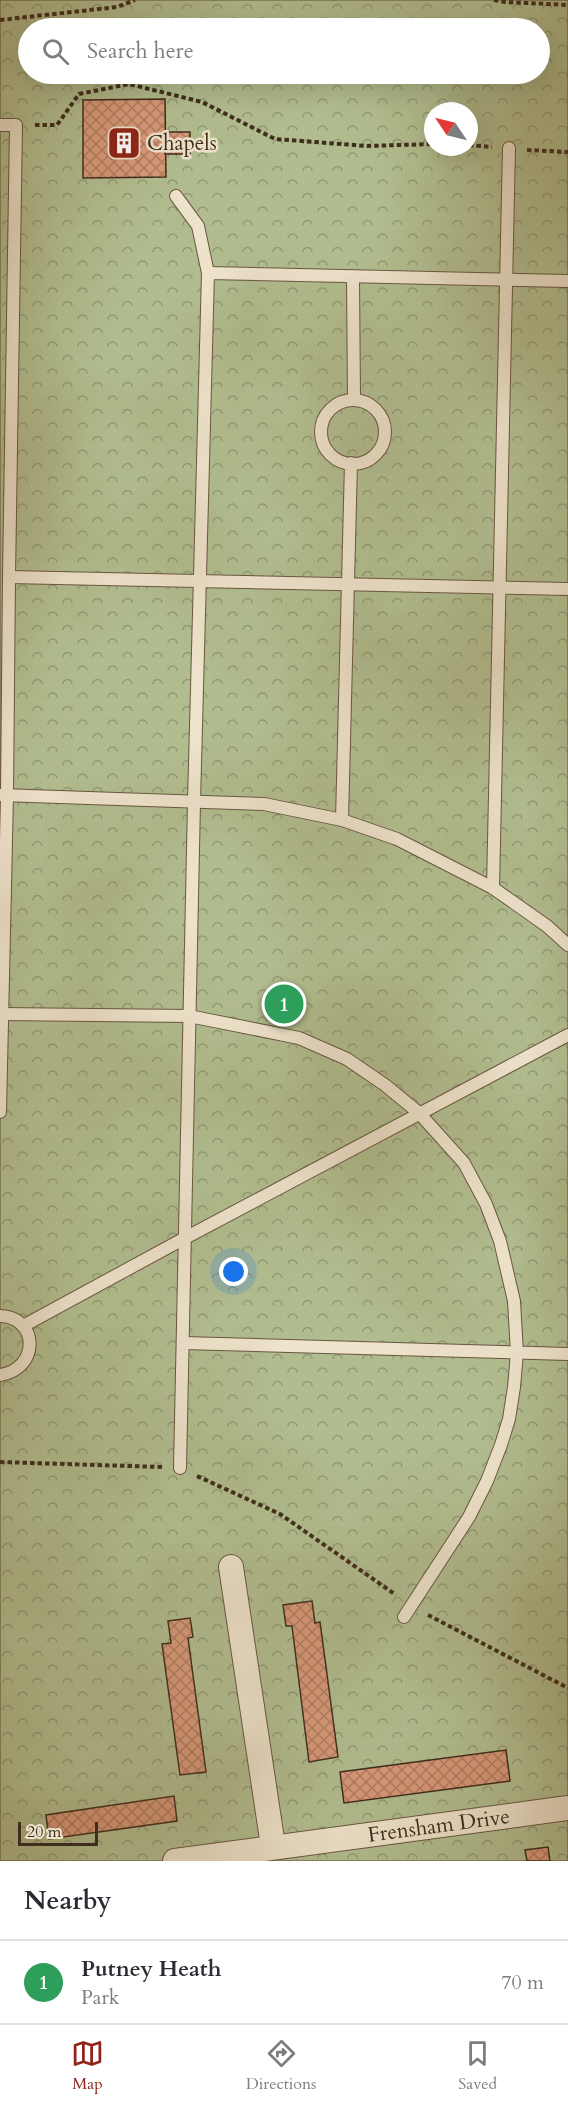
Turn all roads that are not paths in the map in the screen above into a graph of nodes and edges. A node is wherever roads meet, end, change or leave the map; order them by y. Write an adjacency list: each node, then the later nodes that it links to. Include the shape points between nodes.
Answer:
1 (0, 125): 10 (lane, via 16,125)
2 (509, 148): 6 (lane)
3 (176, 196): 4 (lane, via 198,226)
4 (208, 273): 5 (lane); 11 (lane)
5 (353, 277): 6 (lane); 8 (lane)
6 (506, 280): 7 (lane); 13 (lane)
7 (568, 281)
8 (354, 400): 9 (lane, via 333,406 322,423 321,433 328,452); 9 (lane, via 374,407 381,416 385,438 374,456)
9 (351, 464): 12 (lane)
10 (9, 577): 11 (lane); 15 (lane)
11 (199, 583): 12 (lane); 16 (lane)
12 (349, 585): 13 (lane); 17 (lane)
13 (499, 588): 14 (lane); 18 (lane)
14 (568, 589)
15 (4, 795): 16 (lane); 20 (lane)
16 (194, 802): 17 (lane, via 264,804); 21 (lane)
17 (342, 820): 18 (lane, via 397,839)
18 (493, 888): 19 (lane)
19 (568, 945)
20 (1, 1014): 21 (lane); 23 (lane)
21 (189, 1016): 24 (lane, via 300,1038 347,1059); 25 (lane)
22 (568, 1035): 24 (lane)
23 (0, 1112)
24 (419, 1113): 25 (lane); 29 (lane, via 464,1163 486,1204 500,1241 514,1301)
25 (185, 1238): 27 (lane); 28 (lane)
26 (0, 1316): 27 (lane, via 15,1319)
27 (23, 1326): 31 (lane, via 28,1335 29,1354 18,1369)
28 (183, 1343): 29 (lane); 32 (lane)
29 (517, 1353): 30 (lane); 34 (lane, via 501,1446 469,1517)
30 (568, 1354)
31 (0, 1375)
32 (180, 1468)
33 (231, 1567): 36 (street)
34 (404, 1617)
35 (568, 1808): 36 (street, Frensham Drive)
36 (273, 1846): 37 (street, Frensham Drive)
37 (175, 1861)

